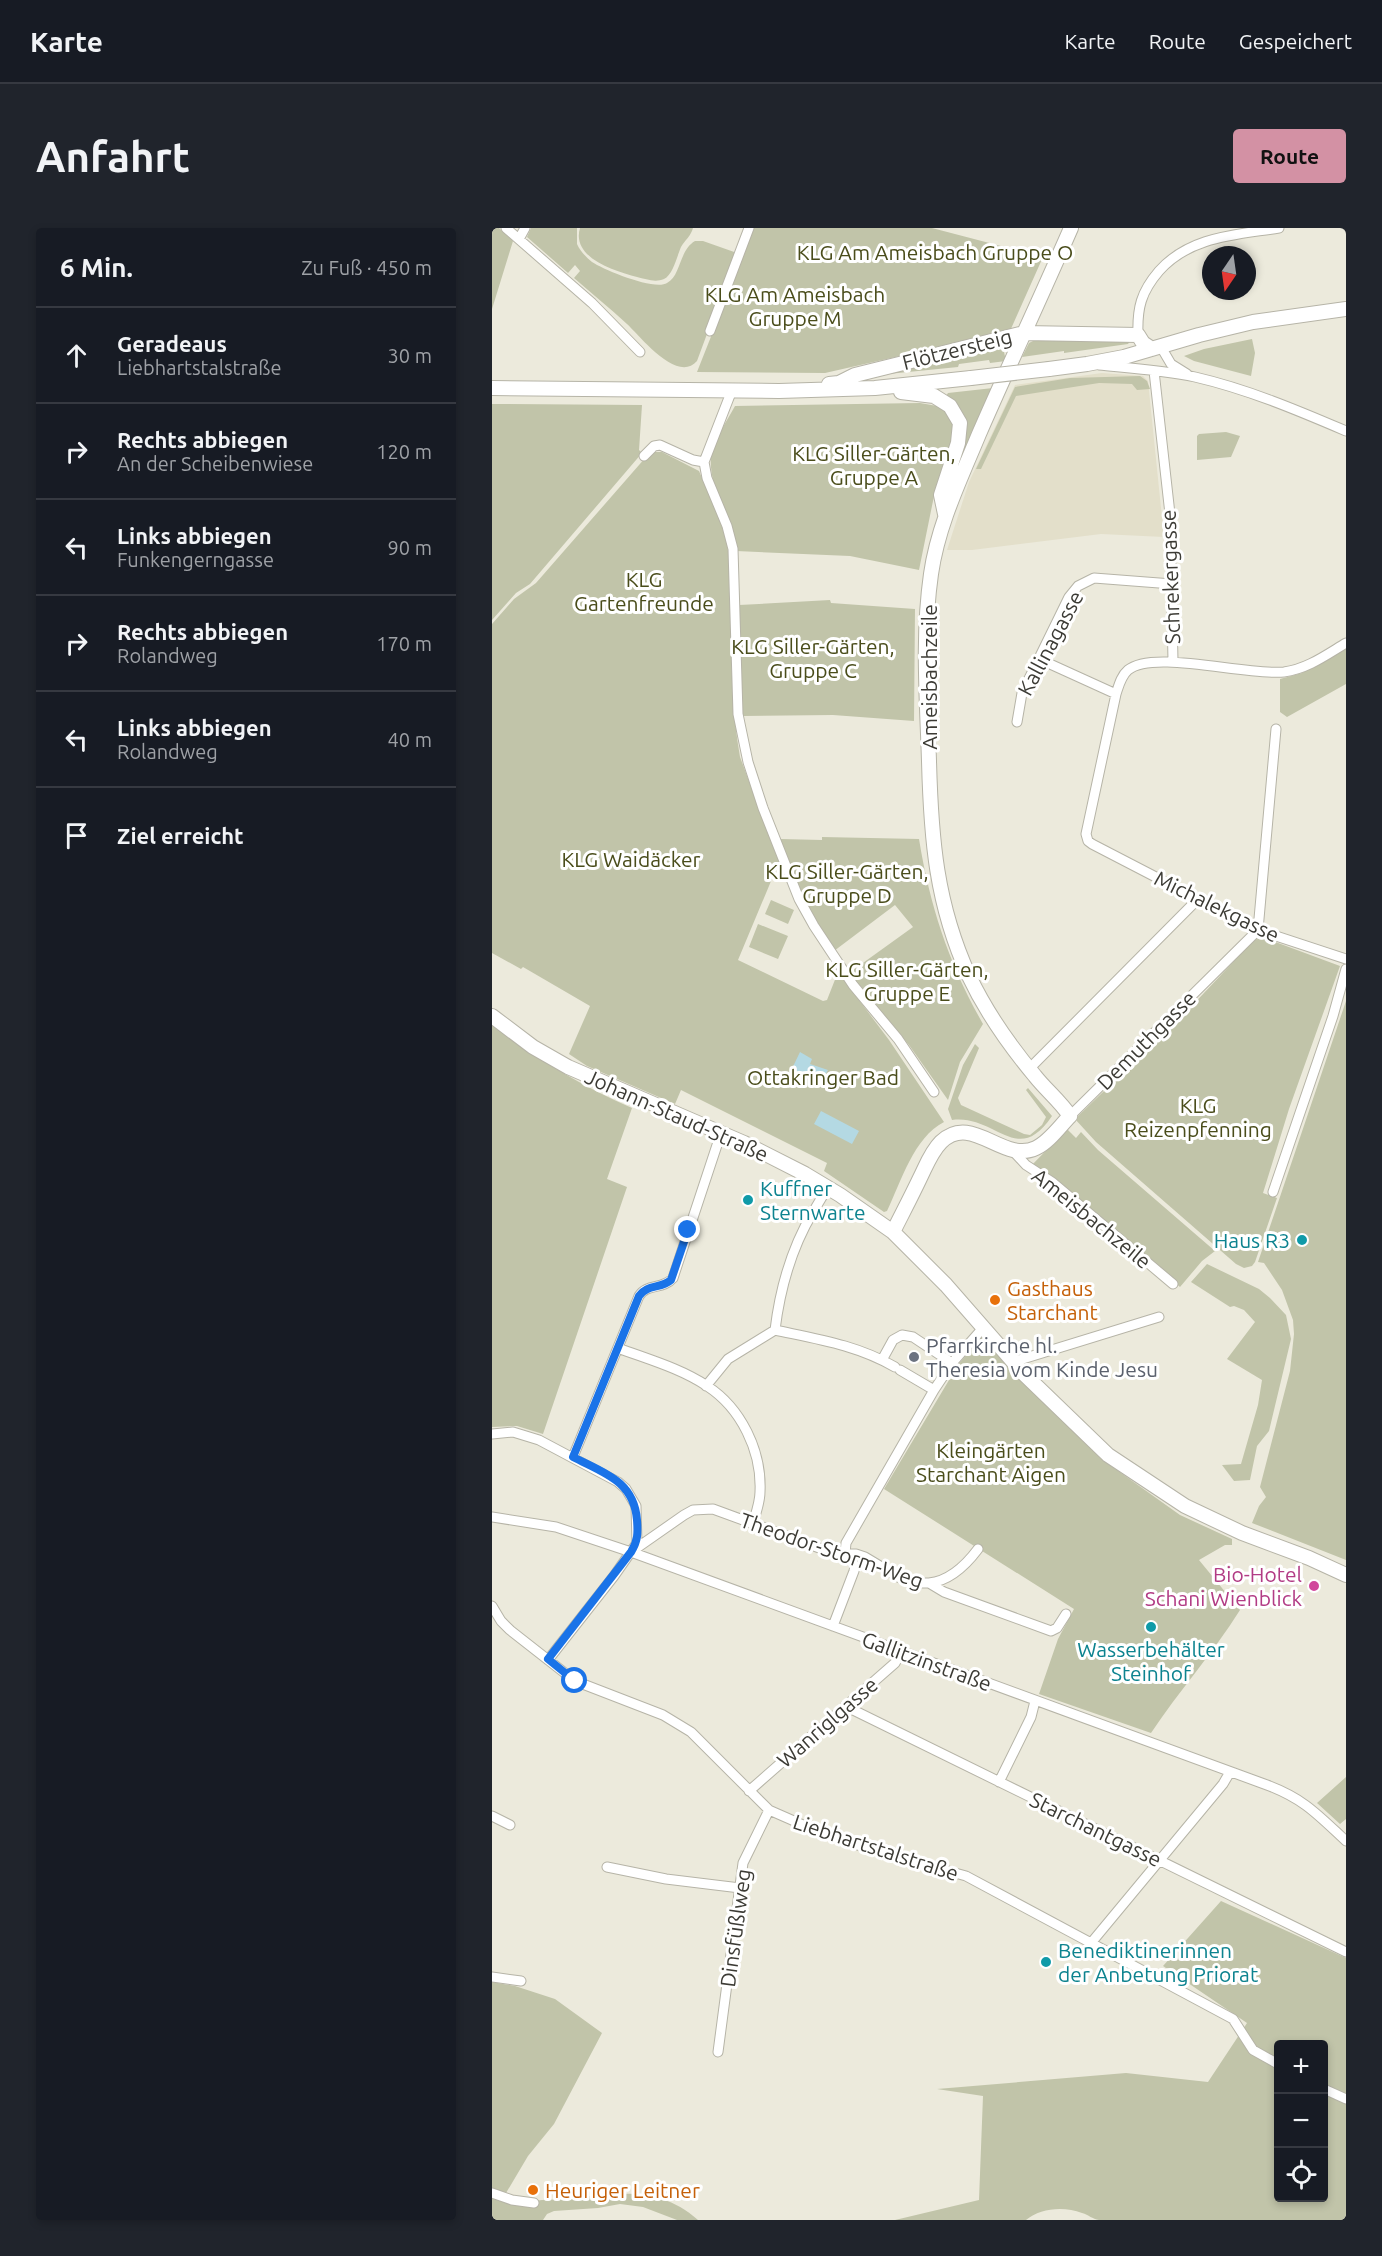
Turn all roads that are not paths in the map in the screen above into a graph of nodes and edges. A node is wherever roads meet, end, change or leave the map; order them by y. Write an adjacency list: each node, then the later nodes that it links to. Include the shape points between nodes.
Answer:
1 (507, 228): 6 (street)
2 (525, 228): 6 (street)
3 (749, 228): 8 (street)
4 (1071, 228): 9 (street, Ameisbachzeile)
5 (1279, 228): 10 (street, via 1215,238 1176,255 1153,278 1144,294 1138,313)
6 (519, 239): 12 (street, via 592,303)
7 (1346, 309): 11 (street, via 1253,322)
8 (710, 331)
9 (1024, 333): 10 (street, Flötzersteig); 19 (street, Flötzersteig, via 839,382); 23 (street, Ameisbachzeile)
10 (1138, 335): 11 (street, via 1144,345)
11 (1156, 348): 13 (street); 15 (street, via 1171,364)
12 (640, 352)
13 (1087, 364): 14 (street); 17 (street, Flötzersteig, bridge)
14 (1154, 371): 15 (street); 24 (street, Schrekergasse, via 1170,514)
15 (1192, 376): 20 (street, via 1249,392)
16 (492, 388): 18 (street, Flötzersteig)
17 (875, 388): 19 (street, Flötzersteig); 23 (street, via 934,396 956,414 961,432 941,495)
18 (732, 390): 19 (street, Flötzersteig); 22 (street)
19 (779, 391)
20 (1346, 431)
21 (644, 456): 22 (street, via 654,446 660,446)
22 (704, 462): 38 (street, via 733,549 740,725 763,808 814,927)
23 (945, 514): 37 (street, Ameisbachzeile, via 931,573 925,628 932,836 937,876 969,977 990,1016)
24 (1172, 584): 26 (street, Kallinagasse, via 1094,578 1083,582 1069,597); 27 (street, Schrekergasse)
25 (1346, 643): 27 (street, via 1312,664 1284,672 1250,672)
26 (1039, 659): 28 (street); 29 (street, Kallinagasse, via 1022,693)
27 (1173, 661): 28 (street, Schrekergasse, via 1133,666 1124,674)
28 (1116, 694): 31 (street, Schrekergasse, via 1086,834)
29 (1017, 722)
30 (1276, 729): 33 (street)
31 (1092, 844): 32 (street, Michalekgasse)
32 (1198, 899): 33 (street, Michalekgasse); 37 (street)
33 (1258, 930): 34 (street, Michalekgasse); 39 (street, Demuthgasse)
34 (1346, 959)
35 (1346, 969): 43 (street)
36 (492, 1016): 40 (street, Johann-Staud-Straße, via 532,1047 568,1067)
37 (1029, 1069): 39 (street, Ameisbachzeile)
38 (934, 1092)
39 (1070, 1116): 41 (street, Demuthgasse, via 1040,1146)
40 (721, 1133): 42 (street, Johann-Staud-Straße); 49 (street, via 673,1278 640,1293)
41 (1013, 1151): 44 (street, via 970,1133 945,1138 933,1153); 45 (street, Ameisbachzeile)
42 (828, 1187): 44 (street, Johann-Staud-Straße); 48 (street, via 792,1256)
43 (1273, 1192)
44 (893, 1232): 47 (street, Johann-Staud-Straße)
45 (1173, 1284)
46 (1159, 1317): 51 (street)
47 (983, 1328): 51 (street, Johann-Staud-Straße); 52 (street)
48 (776, 1330): 50 (street, via 847,1345); 53 (street, via 728,1359)
49 (618, 1348): 53 (street); 56 (street)
50 (882, 1360): 52 (street, via 893,1340 902,1335 913,1337); 54 (street)
51 (1013, 1362): 62 (street, Johann-Staud-Straße, via 1099,1447 1142,1479 1229,1528)
52 (952, 1363): 54 (street)
53 (706, 1386): 58 (street, via 736,1415 755,1452 760,1490)
54 (934, 1390): 61 (street, via 846,1543)
55 (492, 1434): 56 (street, via 520,1433)
56 (573, 1457): 60 (street, via 618,1482 632,1497 638,1533)
57 (492, 1517): 60 (street, Gallitzinstraße, via 556,1527)
58 (753, 1523): 60 (street, Theodor-Storm-Weg, via 713,1509 693,1510); 61 (street, Theodor-Storm-Weg, via 833,1553)
59 (978, 1549): 63 (street, via 954,1573)
60 (631, 1552): 66 (street, Gallitzinstraße); 68 (street)
61 (845, 1553): 63 (street, Theodor-Storm-Weg, via 865,1557 907,1580); 66 (street, via 855,1566)
62 (1346, 1575)
63 (929, 1583): 65 (street, Theodor-Storm-Weg, via 1051,1631)
64 (492, 1606): 68 (street, Liebhartstalstraße, via 505,1625)
65 (1066, 1614)
66 (833, 1626): 67 (street, Gallitzinstraße)
67 (901, 1652): 69 (street, Gallitzinstraße); 70 (street, Wanriglgasse)
68 (548, 1659): 73 (street, Liebhartstalstraße, via 575,1681 663,1714 691,1732)
69 (1035, 1701): 71 (street, Gallitzinstraße); 72 (street)
70 (845, 1707): 72 (street, Starchantgasse); 73 (street, Wanriglgasse)
71 (1230, 1772): 77 (street, Gallitzinstraße, via 1295,1796); 78 (street)
72 (999, 1782): 78 (street, Starchantgasse)
73 (749, 1791): 74 (street, Liebhartstalstraße)
74 (769, 1810): 80 (street, Dinsfüßlweg, via 743,1863); 81 (street, Liebhartstalstraße, via 869,1849 966,1876)
75 (492, 1816): 76 (street)
76 (510, 1825)
77 (1346, 1841)
78 (1160, 1861): 81 (street); 82 (street, Starchantgasse)
79 (607, 1867): 80 (street)
80 (740, 1888): 85 (street, Dinsfüßlweg)
81 (1091, 1943): 86 (street, Liebhartstalstraße, via 1233,2019 1253,2050)
82 (1346, 1952)
83 (492, 1977): 84 (street)
84 (521, 1982)
85 (718, 2052)
86 (1274, 2062)
87 (1328, 2091): 88 (street)
88 (1346, 2099)
89 (492, 2193): 90 (street)
90 (534, 2203)

